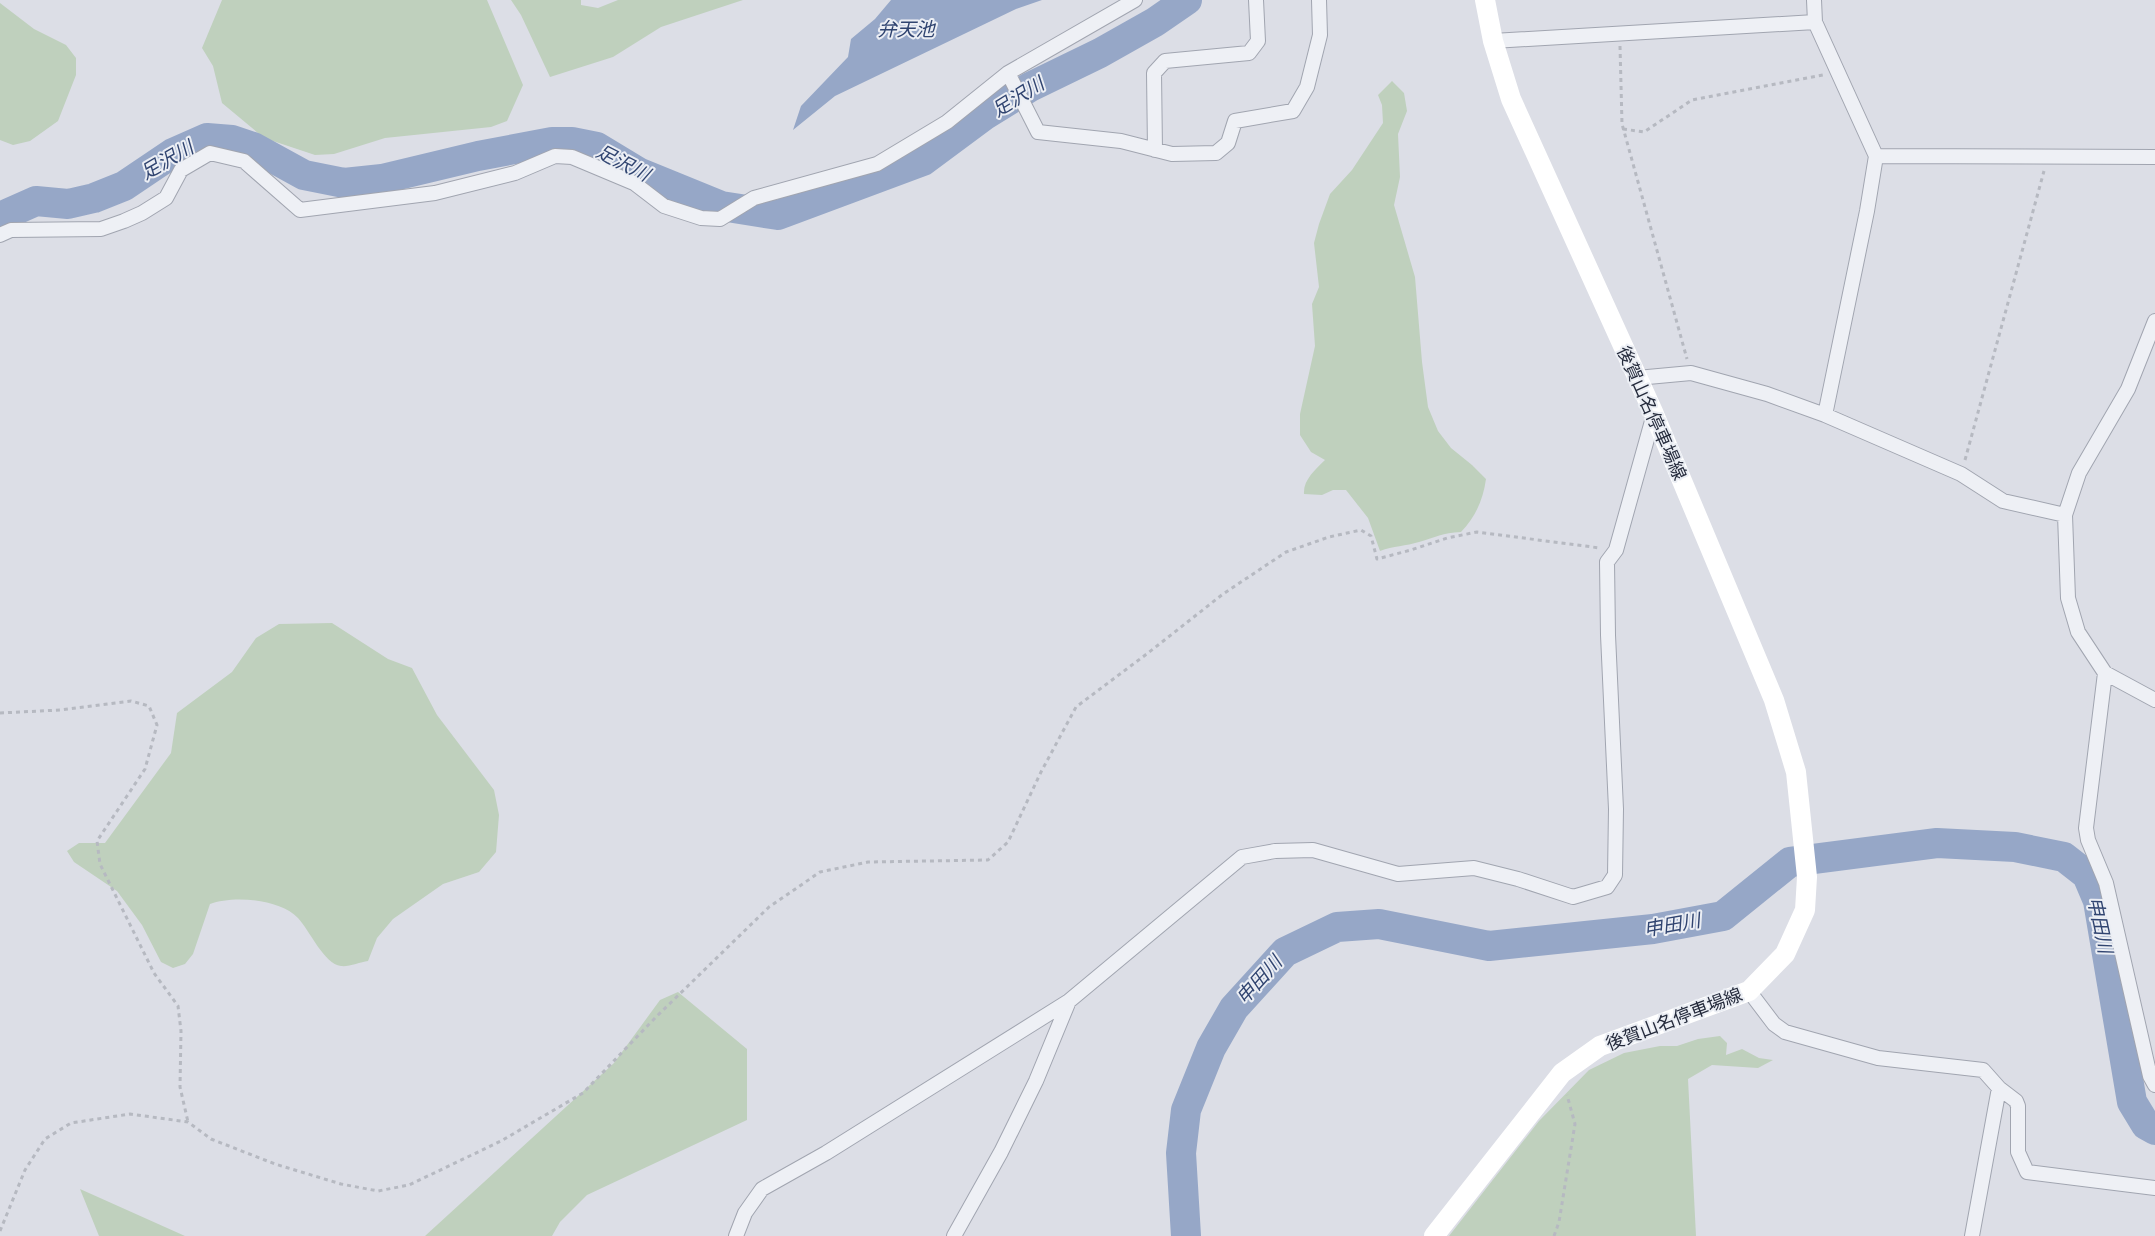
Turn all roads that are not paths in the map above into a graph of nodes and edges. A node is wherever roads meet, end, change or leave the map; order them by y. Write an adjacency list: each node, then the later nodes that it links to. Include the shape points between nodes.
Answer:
1 (1135, 0): 8 (street)
2 (1256, 0): 9 (street, via 1258,41 1249,53 1165,61 1154,73)
3 (1319, 0): 9 (street, via 1320,35 1307,87 1293,111 1235,121 1228,143 1216,153 1172,154)
4 (1485, 0): 7 (main road, 後賀山名停車場線)
5 (1814, 0): 6 (street)
6 (1815, 22): 7 (street); 10 (street)
7 (1493, 41): 14 (main road, 後賀山名停車場線, via 1511,99)
8 (1008, 73): 9 (street, via 1038,132 1121,141); 12 (street, via 947,122 878,164 754,198 720,220 701,218 664,206 634,183 572,157 555,156 516,173 435,193 300,210 244,160 210,153 181,170 166,198 142,213 101,229 11,230)
9 (1155, 150)
10 (1876, 156): 11 (street); 16 (street)
11 (2155, 157)
12 (0, 235)
13 (2155, 321): 17 (street, via 2128,388 2078,473)
14 (1637, 378): 15 (main road, 後賀山名停車場線); 16 (street, via 1691,374 1767,394)
15 (1654, 414): 20 (main road, 後賀山名停車場線, via 1774,700 1796,772 1807,877 1805,910 1785,954); 21 (street, via 1616,550 1607,562 1616,828 1616,875 1607,887 1572,897 1474,868 1398,874 1313,850 1276,851 1242,857)
16 (1825, 415): 17 (street, via 1961,474 2003,501)
17 (2065, 515): 18 (street, via 2068,598 2078,632)
18 (2105, 673): 19 (street); 22 (street, via 2086,828 2106,883 2150,1076)
19 (2155, 700)
20 (1749, 991): 23 (street, via 1774,1024 1785,1032 1878,1058 1983,1070); 27 (main road, 後賀山名停車場線, via 1600,1046 1562,1073)
21 (1069, 1001): 25 (street, via 826,1153 762,1189 745,1213); 26 (street, via 1036,1081)
22 (2155, 1085)
23 (1999, 1088): 24 (street, via 2018,1106 2018,1152 2027,1172); 28 (street)
24 (2155, 1188)
25 (736, 1236)
26 (954, 1236)
27 (1434, 1236)
28 (1972, 1236)

